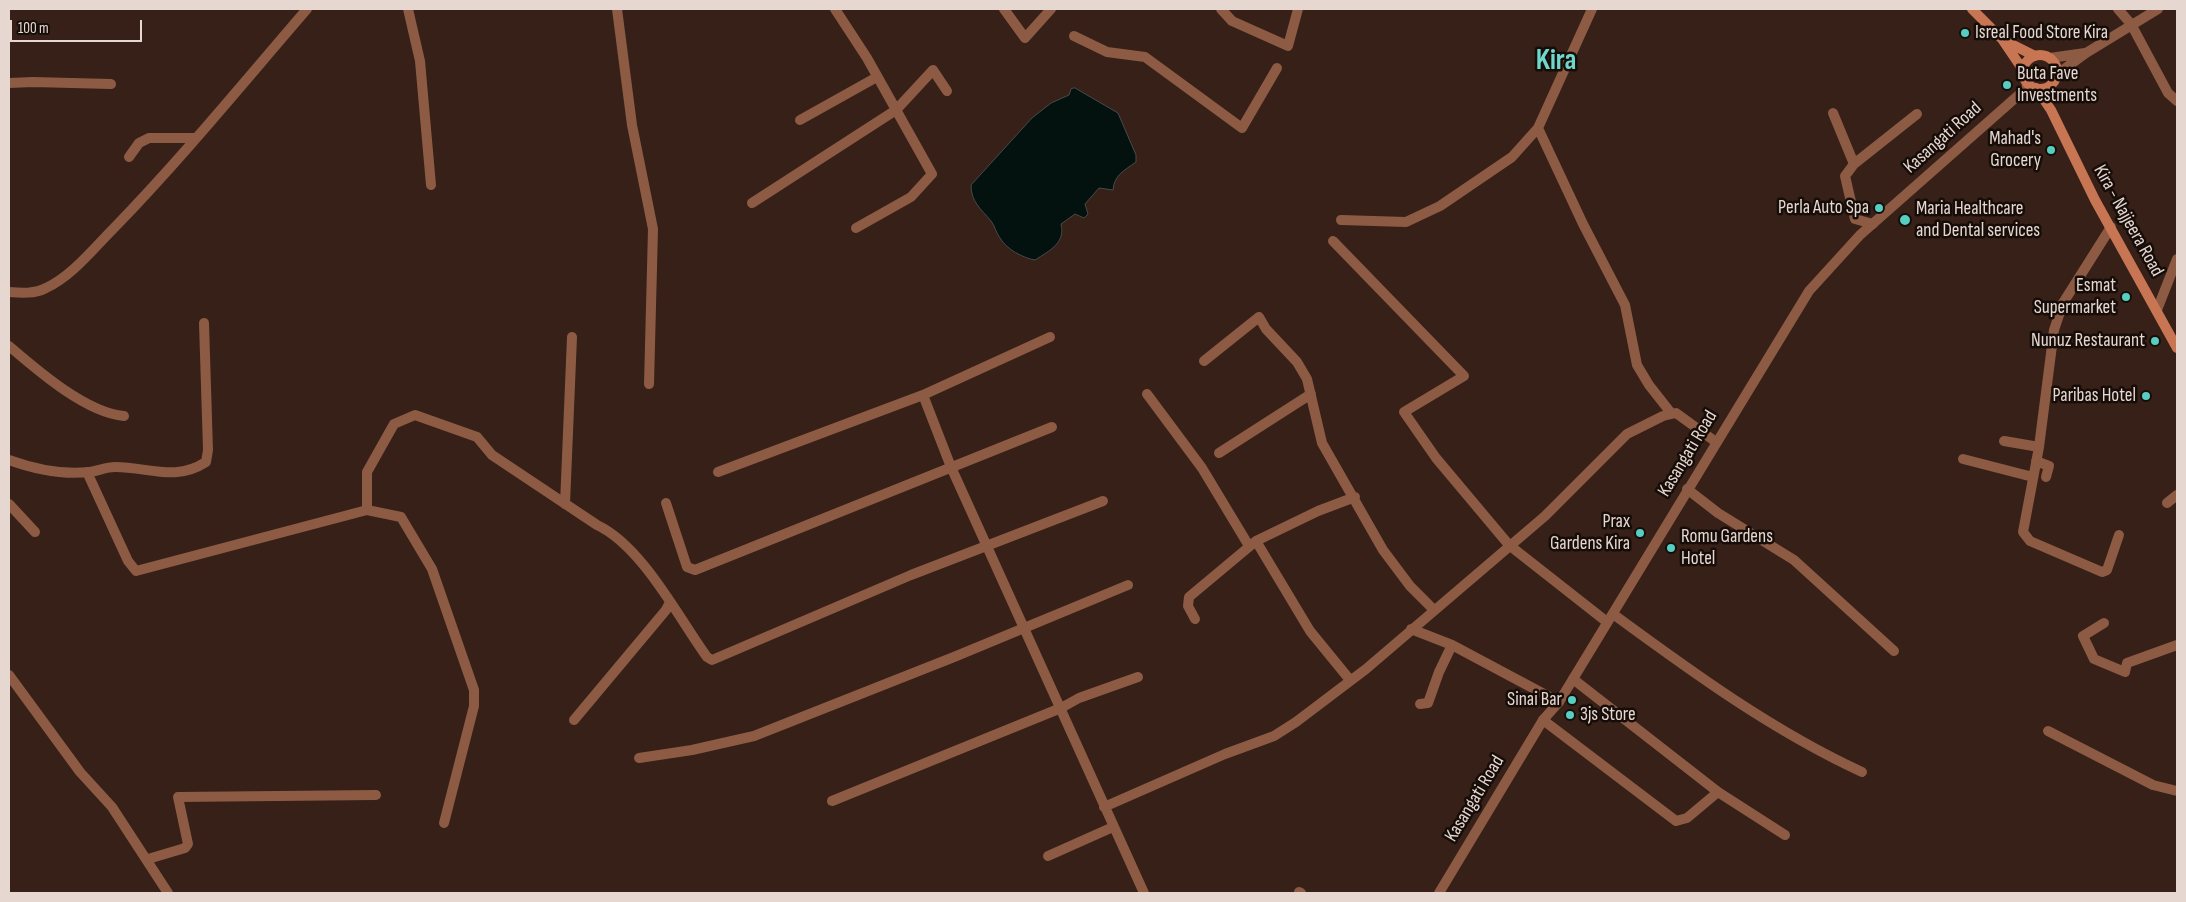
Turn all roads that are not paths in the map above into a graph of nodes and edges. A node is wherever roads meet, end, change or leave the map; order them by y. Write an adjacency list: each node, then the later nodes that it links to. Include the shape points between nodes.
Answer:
1 (307, 9): 35 (street)
2 (408, 9): 38 (street, via 420,61)
3 (617, 9): 54 (street, via 632,125 653,229)
4 (835, 9): 22 (street)
5 (1004, 9): 6 (street, via 1025,38)
6 (1051, 9)
7 (1221, 9): 8 (street, via 1232,22 1288,46)
8 (1298, 9)
9 (1592, 9): 34 (street)
10 (1972, 9): 15 (main road)
11 (2118, 9): 13 (street)
12 (2158, 9): 13 (street)
13 (2131, 24): 16 (street); 28 (street, via 2168,92)
14 (1074, 36): 19 (street, via 1107,52 1145,58 1242,128)
15 (2002, 39): 17 (main road); 20 (main road)
16 (2086, 53): 18 (street); 21 (street)
17 (2035, 56): 18 (main road); 20 (main road, via 2029,59)
18 (2050, 58): 21 (main road)
19 (1277, 68)
20 (2023, 70): 26 (main road)
21 (2056, 75): 25 (main road)
22 (877, 77): 29 (street); 33 (street)
23 (9, 83): 24 (street)
24 (111, 84)
25 (2051, 85): 26 (main road); 30 (main road, Kira - Najjeera Road)
26 (2033, 87): 30 (main road, Kira - Najjeera Road); 41 (street, Kasangati Road)
27 (947, 91): 29 (street, via 932,70)
28 (2177, 101)
29 (896, 110): 39 (street); 43 (street, via 932,174 910,197)
30 (2051, 110): 42 (main road, Kira - Najjeera Road)
31 (1833, 113): 37 (street)
32 (1918, 114): 37 (street)
33 (800, 120)
34 (1538, 128): 40 (street, via 1512,157 1440,206 1406,222); 58 (street, via 1625,305 1637,365)
35 (195, 138): 36 (street, via 142,140); 46 (street, via 137,203 58,281 36,291)
36 (129, 158)
37 (1854, 164): 41 (street, via 1844,176 1855,219)
38 (431, 185)
39 (752, 203)
40 (1341, 220)
41 (1873, 224): 62 (street, Kasangati Road, via 1828,267 1809,291)
42 (2111, 227): 47 (main road, Kira - Najjeera Road); 63 (street, via 2063,303 2058,317)
43 (856, 228)
44 (1333, 242): 85 (street, via 1464,376 1404,412 1436,458)
45 (2177, 259): 47 (street)
46 (9, 292)
47 (2157, 310): 52 (main road, Kira - Najjeera Road)
48 (204, 323): 69 (street, via 208,421 206,462 175,474 116,467)
49 (572, 337): 80 (street)
50 (1050, 337): 57 (street)
51 (9, 346): 59 (street, via 68,391 109,414)
52 (2177, 348)
53 (1204, 361): 56 (street, via 1259,318 1298,362)
54 (649, 384)
55 (1147, 394): 84 (street)
56 (1311, 394): 64 (street); 75 (street, via 1322,444)
57 (923, 395): 68 (street); 70 (street)
58 (1671, 413): 62 (street, via 1678,414); 85 (street, via 1627,434 1545,516)
59 (124, 416)
60 (1052, 426): 68 (street)
61 (2004, 441): 63 (street)
62 (1716, 442): 73 (street, Kasangati Road)
63 (2039, 447): 67 (street)
64 (1219, 453)
65 (1963, 459): 71 (street)
66 (9, 460): 69 (street, via 47,471)
67 (2036, 461): 71 (street); 72 (street, via 2049,466)
68 (951, 467): 77 (street, via 695,570 687,567); 86 (street)
69 (88, 472): 81 (street, via 128,560 138,571)
70 (718, 472)
71 (2033, 477): 83 (street, via 2023,532 2030,541 2102,572 2107,570)
72 (2046, 477)
73 (1687, 489): 90 (street, Kasangati Road); 97 (street, via 1718,513 1794,560)
74 (2177, 495): 78 (street)
75 (1355, 497): 84 (street); 89 (street, via 1384,550 1410,586)
76 (1102, 501): 86 (street)
77 (666, 503)
78 (2167, 503)
79 (9, 504): 82 (street)
80 (565, 504): 81 (street, via 492,454 477,437 415,415 394,424 367,472); 88 (street, via 612,532)
81 (367, 510): 115 (street, via 401,517 428,562 442,592 474,690 474,706)
82 (34, 532)
83 (2119, 534)
84 (1253, 543): 91 (street, via 1189,597 1188,606); 101 (street, via 1310,631)
85 (1509, 545): 89 (street); 90 (street)
86 (987, 547): 88 (street, via 911,575 714,660 706,657); 93 (street)
87 (1128, 584): 93 (street)
88 (670, 602): 105 (street)
89 (1433, 609): 94 (street)
90 (1610, 618): 100 (street, Kasangati Road); 109 (street, via 1726,695 1825,755)
91 (1195, 619)
92 (2104, 623): 96 (street, via 2083,636 2094,659 2125,672 2127,663)
93 (1024, 628): 104 (street); 108 (street, via 754,736 700,749)
94 (1411, 629): 95 (street); 101 (street)
95 (1452, 645): 102 (street); 103 (street, via 1428,703)
96 (2177, 645)
97 (1894, 651)
98 (9, 675): 119 (street, via 80,772 112,807)
99 (1138, 677): 104 (street, via 1079,698)
100 (1573, 679): 102 (street, Kasangati Road); 111 (street)
101 (1350, 680): 114 (street, via 1274,736)
102 (1559, 702): 106 (street, Kasangati Road)
103 (1420, 704)
104 (1061, 708): 113 (street); 114 (street)
105 (574, 720)
106 (1544, 720): 111 (street, via 1676,821 1687,818); 122 (street, Kasangati Road)
107 (2048, 731): 110 (street, via 2153,785)
108 (639, 758)
109 (1862, 772)
110 (2177, 791)
111 (1718, 792): 117 (street)
112 (376, 795): 119 (street, via 178,797 188,844 185,848)
113 (832, 801)
114 (1104, 807): 116 (street)
115 (444, 823)
116 (1113, 827): 118 (street); 121 (street)
117 (1786, 835)
118 (1048, 856)
119 (148, 859): 120 (street)
120 (168, 893)
121 (1144, 893)
122 (1439, 893)

